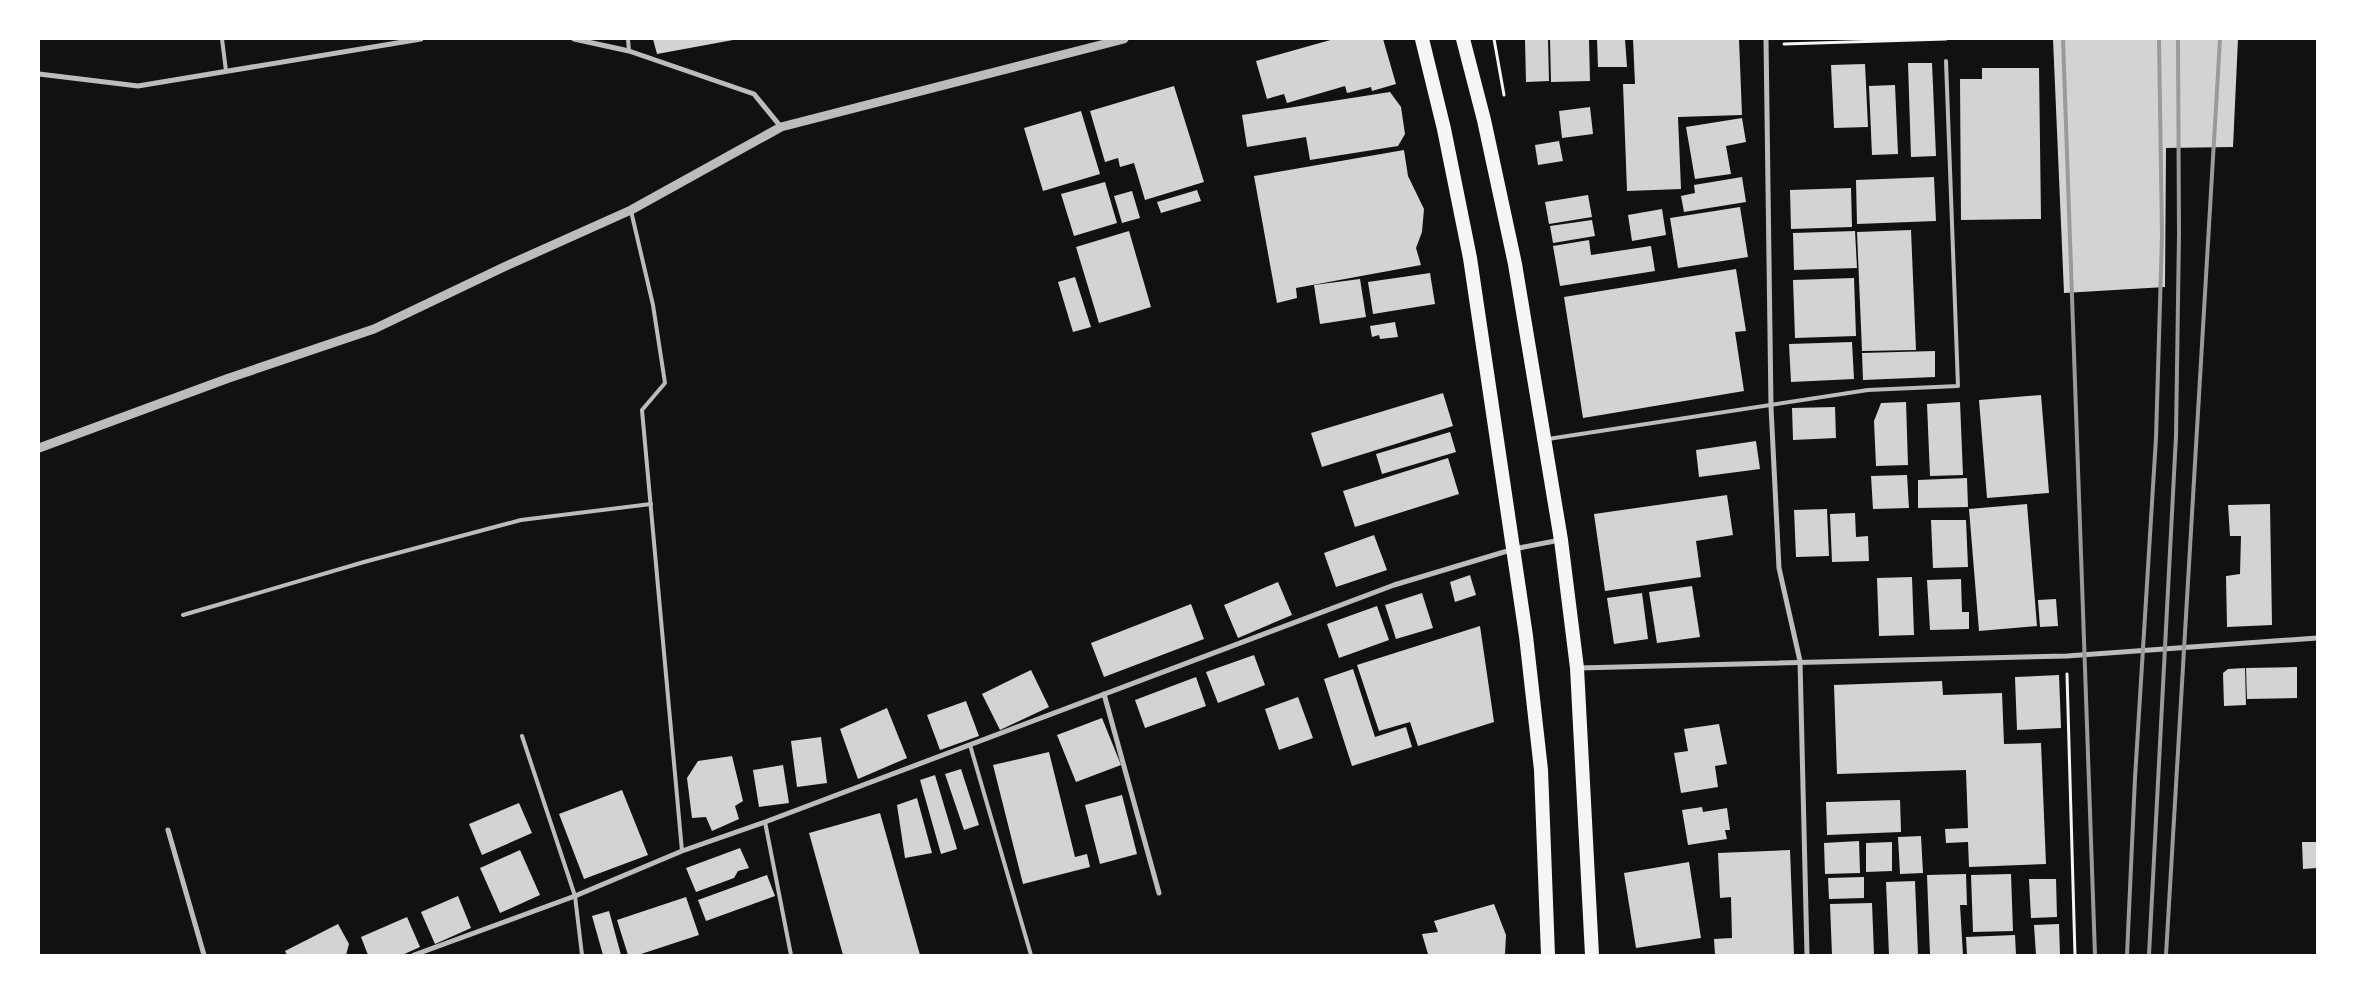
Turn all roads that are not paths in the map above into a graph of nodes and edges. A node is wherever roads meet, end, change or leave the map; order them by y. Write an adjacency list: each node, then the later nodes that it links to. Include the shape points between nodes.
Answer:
1 (222, 39): 11 (lane)
2 (421, 39): 11 (street)
3 (574, 39): 9 (street)
4 (628, 39): 9 (lane)
5 (1124, 39): 13 (street)
6 (1422, 39): 20 (highway, via 1470,258)
7 (1463, 39): 16 (highway, via 1516,264)
8 (1766, 42): 15 (street)
9 (629, 51): 13 (street, via 754,94)
10 (1946, 61): 15 (lane, via 1958,386 1868,390)
11 (226, 72): 12 (street, via 138,86)
12 (39, 74)
13 (781, 127): 14 (street)
14 (631, 210): 17 (street, via 374,329); 18 (lane, via 653,305 665,382 642,410)
15 (1771, 407): 16 (lane); 23 (street, via 1779,568)
16 (1543, 440): 19 (highway)
17 (39, 448)
18 (652, 504): 21 (lane, via 521,520); 30 (lane)
19 (1561, 540): 20 (street); 24 (highway)
20 (1514, 549): 25 (street, via 1394,585); 38 (highway, via 1538,726)
21 (183, 615)
22 (2317, 638): 23 (street, via 2067,656)
23 (1800, 661): 24 (street); 40 (street)
24 (1577, 668): 39 (highway)
25 (1104, 694): 27 (street); 31 (street)
26 (522, 736): 32 (lane)
27 (970, 745): 28 (street); 37 (lane)
28 (765, 822): 30 (street); 36 (lane)
29 (168, 830): 33 (street)
30 (682, 851): 32 (street)
31 (1159, 893)
32 (575, 896): 34 (street); 35 (lane)
33 (204, 955)
34 (414, 955)
35 (582, 955)
36 (791, 955)
37 (1031, 955)
38 (1548, 955)
39 (1592, 955)
40 (1807, 955)

